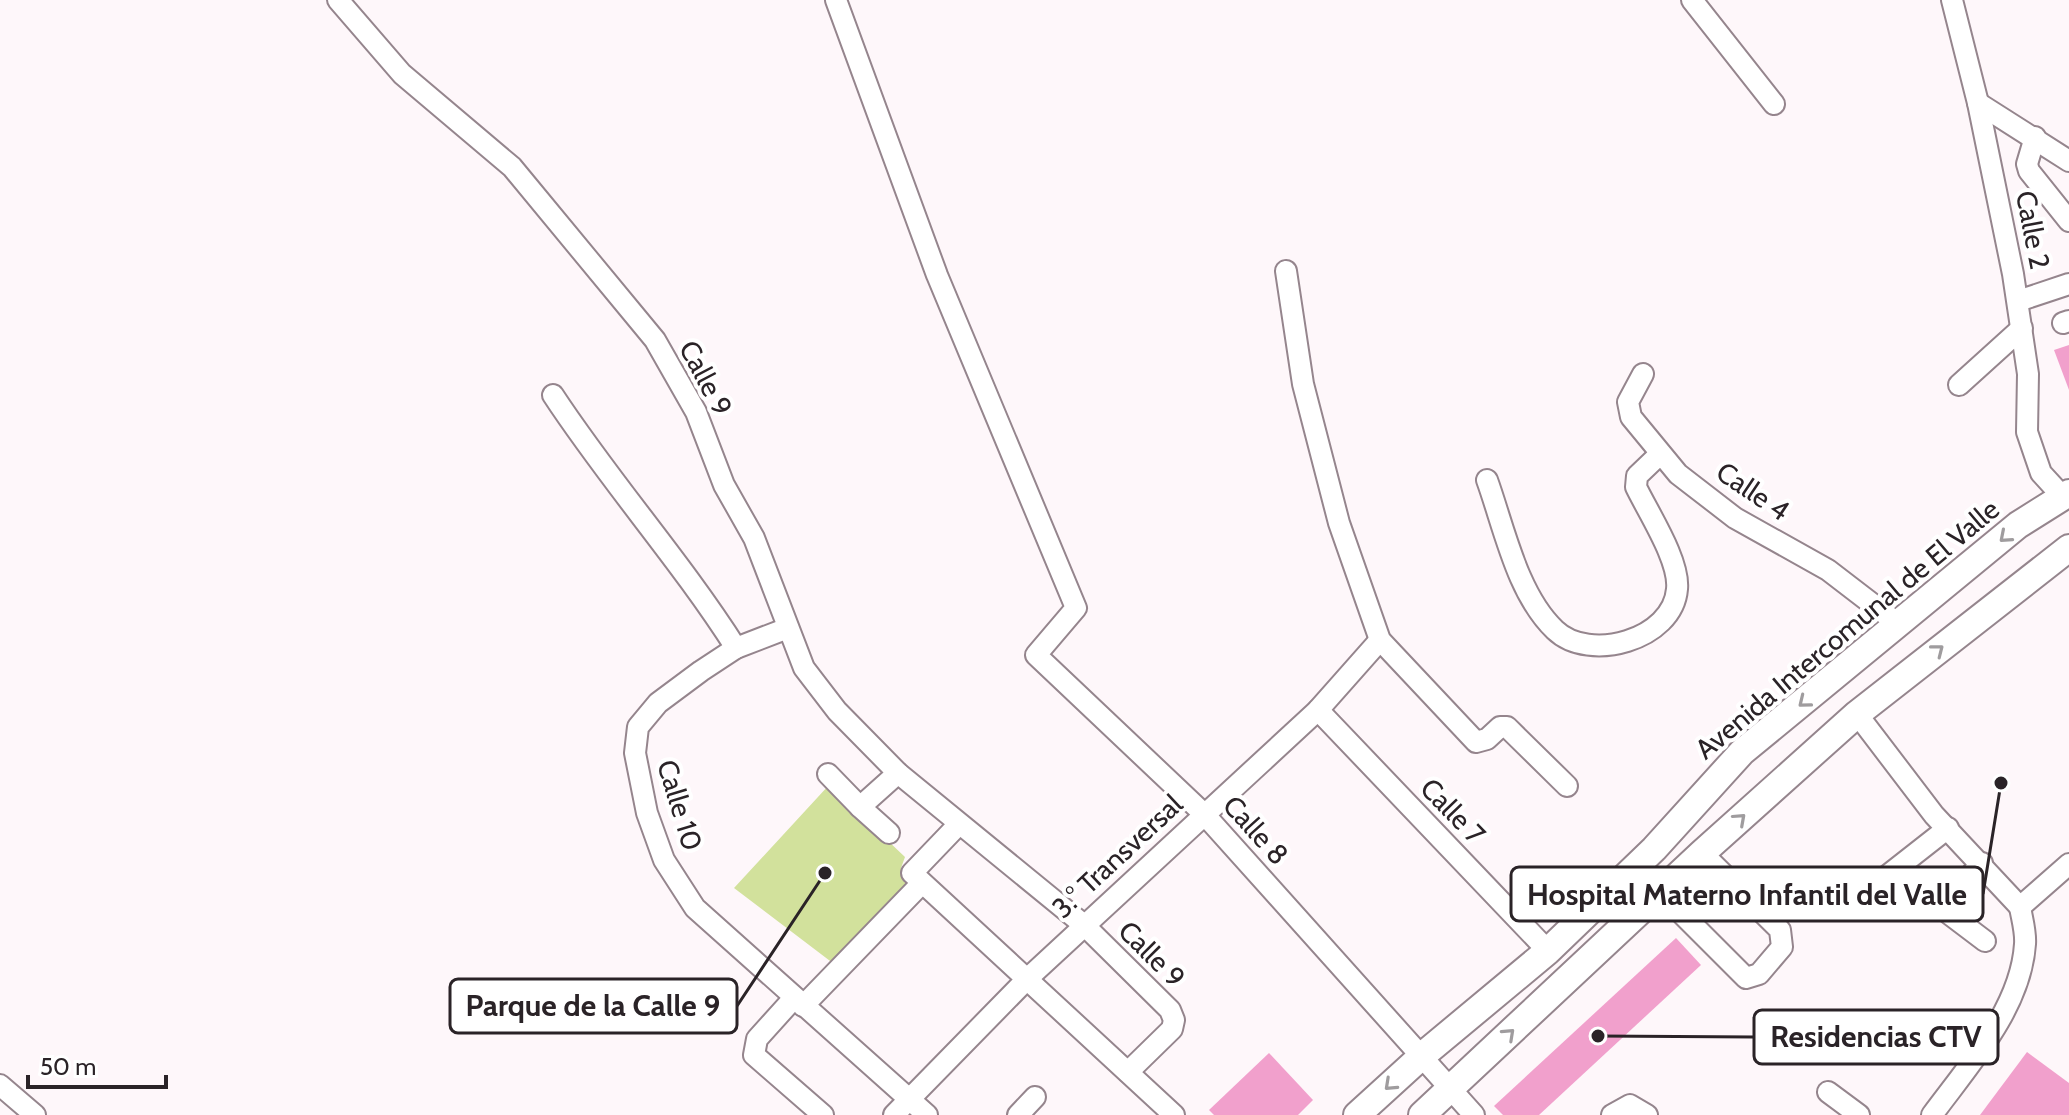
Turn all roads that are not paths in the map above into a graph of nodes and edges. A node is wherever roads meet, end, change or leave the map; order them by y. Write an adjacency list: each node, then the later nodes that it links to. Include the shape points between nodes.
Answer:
1 (338, 0): 23 (street, Calle 9, via 402,74 512,167 655,340 696,412)
2 (836, 0): 32 (street, Calle 8, via 937,275 1076,608 1036,655)
3 (1692, 0): 7 (street)
4 (1970, 0): 5 (street)
5 (1953, 8): 6 (street, Calle 2)
6 (1978, 103): 8 (street); 13 (street, Calle 2)
7 (1774, 104)
8 (2035, 137): 9 (street); 10 (street, via 2029,171)
9 (2069, 161)
10 (2069, 221)
11 (1286, 271): 24 (street, via 1303,384 1339,523)
12 (2069, 284): 13 (street)
13 (2018, 301): 14 (street, Calle 2)
14 (2022, 328): 16 (street); 20 (street, Calle 2, via 2027,432 2041,473)
15 (1643, 374): 18 (street, Calle 4, via 1628,402 1631,417)
16 (1959, 385)
17 (553, 395): 25 (street, via 600,466 705,598)
18 (1660, 454): 19 (street, via 1637,476 1636,487 1676,568 1675,599 1665,618 1611,645 1577,645 1543,616); 22 (street, Calle 4, via 1735,518 1828,570)
19 (1487, 480)
20 (2065, 495): 22 (main road, Avenida Intercomunal de El Valle, one-way to 22, via 2026,519)
21 (2069, 548): 27 (main road, one-way to 21)
22 (1897, 623): 45 (main road, Avenida Intercomunal de El Valle, one-way to 45, via 1742,752 1654,849)
23 (788, 628): 25 (street, Calle 10); 28 (street, Calle 9, via 804,668 837,711)
24 (1380, 640): 26 (street, 3.° Transversal); 30 (street, via 1476,742 1507,727)
25 (736, 648): 47 (street, Calle 10, via 658,703 638,727 635,753 647,813 664,860 695,908)
26 (1318, 710): 32 (street, 3.° Transversal); 45 (street, Calle 7)
27 (1857, 714): 34 (street); 36 (main road, one-way to 27)
28 (898, 773): 31 (street); 33 (street, Calle 9)
29 (828, 774): 31 (street)
30 (1567, 786)
31 (860, 807): 35 (street)
32 (1204, 814): 43 (street, 3.° Transversal); 48 (street, Calle 8)
33 (959, 824): 40 (street, via 912,873); 43 (street, Calle 9)
34 (1948, 828): 37 (street); 39 (street)
35 (889, 833)
36 (1702, 853): 42 (street, via 1780,930 1782,947 1759,974 1746,978); 51 (main road, one-way to 36)
37 (1982, 863): 41 (street); 44 (street, via 1948,913)
38 (2069, 864): 41 (street)
39 (1883, 879)
40 (922, 883): 46 (street); 47 (street)
41 (2020, 907): 67 (street, via 2026,943 2012,995)
42 (1683, 915)
43 (1084, 925): 46 (street, 3.° Transversal); 49 (street, Calle 9, via 1174,1020 1172,1029)
44 (1985, 941)
45 (1548, 951): 48 (main road, Avenida Intercomunal de El Valle)
46 (1027, 979): 49 (street); 54 (street, 3.° Transversal)
47 (798, 1002): 54 (street, Calle 10); 56 (street, via 757,1039 754,1055)
48 (1423, 1055): 51 (street, Calle 8); 61 (main road, Avenida Intercomunal de El Valle, one-way to 61)
49 (1128, 1072): 60 (street)
50 (0, 1085): 55 (street)
51 (1452, 1088): 62 (main road); 63 (street)
52 (1828, 1092): 66 (street)
53 (1035, 1097): 59 (street)
54 (910, 1099): 57 (street, 3.° Transversal); 58 (street, Calle 10)
55 (35, 1115)
56 (823, 1115)
57 (894, 1115)
58 (927, 1115)
59 (1018, 1115)
60 (1174, 1115)
61 (1357, 1115)
62 (1422, 1115)
63 (1474, 1115)
64 (1612, 1115): 65 (street, via 1630,1105)
65 (1647, 1115)
66 (1859, 1115)
67 (1932, 1115)

